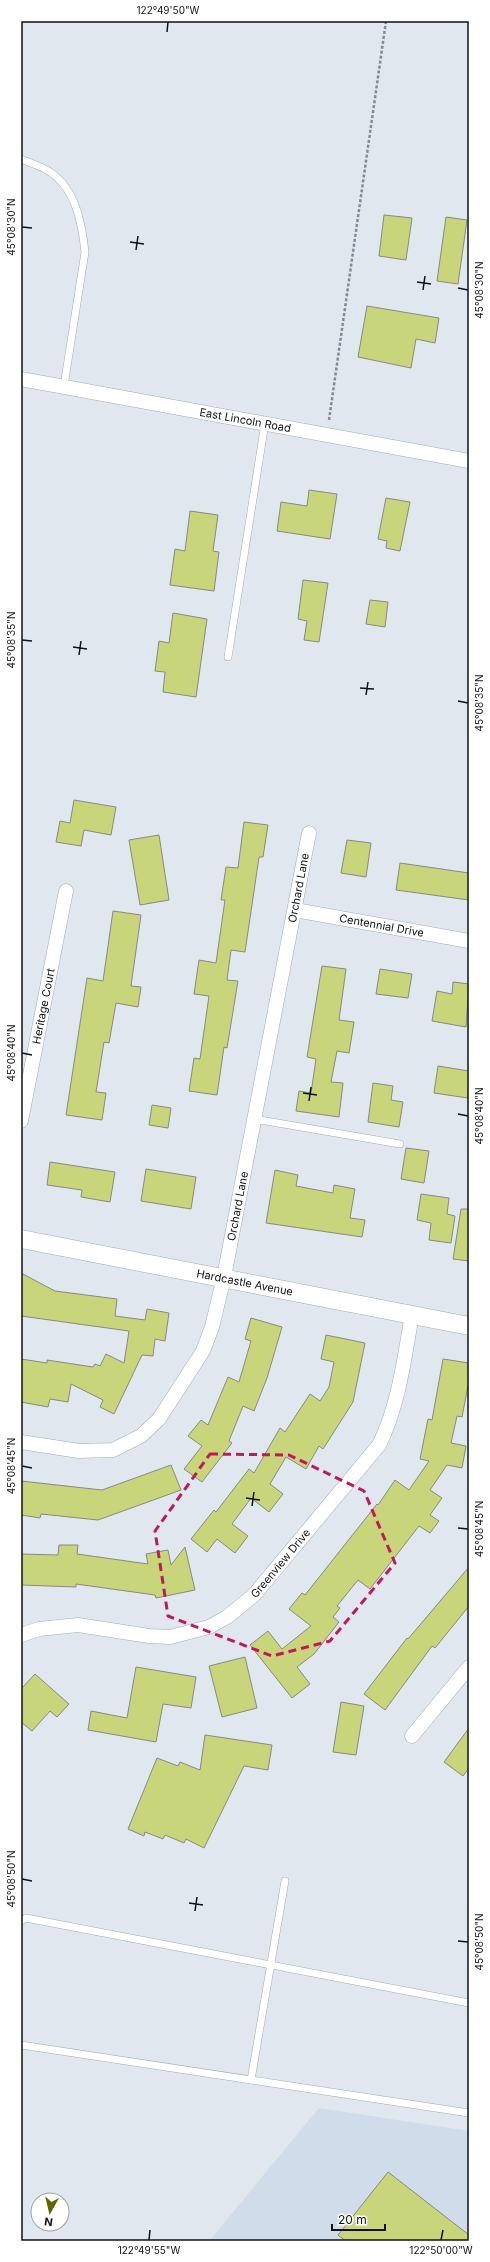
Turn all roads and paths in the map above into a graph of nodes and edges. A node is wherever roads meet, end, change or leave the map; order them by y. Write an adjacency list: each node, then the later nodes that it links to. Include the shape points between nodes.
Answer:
1 (386, 21): 6 (path)
2 (21, 159): 4 (lane, via 50,172 65,188 75,205 83,233 85,252)
3 (21, 379): 4 (street, East Lincoln Road)
4 (64, 386): 5 (street, East Lincoln Road)
5 (265, 423): 6 (street, East Lincoln Road); 8 (lane)
6 (326, 435): 7 (street, East Lincoln Road)
7 (469, 461)
8 (228, 657)
9 (309, 833): 11 (street, Orchard Lane)
10 (66, 891): 14 (street, Heritage Court)
11 (295, 910): 12 (street, Centennial Drive); 13 (street, Orchard Lane)
12 (469, 941)
13 (254, 1119): 15 (lane); 17 (street, Orchard Lane)
14 (21, 1121)
15 (400, 1144)
16 (21, 1239): 17 (street, Hardcastle Avenue)
17 (224, 1277): 18 (street, Hardcastle Avenue); 20 (street, Orchard Lane, via 212,1327 203,1351 159,1419 142,1436 113,1450 79,1451)
18 (412, 1315): 19 (street, Hardcastle Avenue); 21 (street, Greenview Drive, via 396,1403 379,1445 242,1607 209,1627 170,1637 78,1625 39,1629)
19 (469, 1326)
20 (21, 1442)
21 (21, 1635)
22 (469, 1667): 23 (street)
23 (412, 1736)
24 (285, 1881): 26 (lane)
25 (21, 1921): 26 (lane, via 26,1918)
26 (270, 1965): 27 (lane); 29 (lane)
27 (469, 2003)
28 (21, 2045): 29 (lane)
29 (252, 2080): 30 (lane)
30 (469, 2113)

